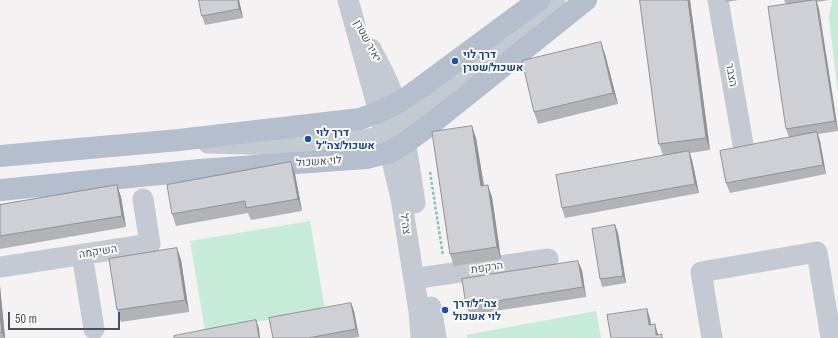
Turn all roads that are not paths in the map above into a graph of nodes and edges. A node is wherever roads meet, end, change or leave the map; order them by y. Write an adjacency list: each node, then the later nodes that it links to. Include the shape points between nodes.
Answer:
1 (539, 0): 6 (main road, via 415,92)
2 (555, 0): 8 (street, via 527,28 425,111)
3 (586, 0): 8 (main road, לוי אשכול, via 431,124)
4 (718, 0): 10 (street, הצבר)
5 (350, 7): 6 (street, יאיר שטרן, via 387,80)
6 (388, 108): 7 (main road, via 346,122); 8 (street, יאיר שטרן)
7 (179, 140): 9 (street); 11 (main road)
8 (395, 140): 9 (street); 12 (main road, לוי אשכול, via 366,158); 18 (street, צה"ל); 20 (street, צה"ל)
9 (286, 145): 12 (street, via 247,154)
10 (744, 150)
11 (0, 156)
12 (200, 170): 13 (main road, לוי אשכול)
13 (0, 190)
14 (143, 199): 15 (street, השיקמה, via 150,244)
15 (82, 254): 17 (street, השיקמה, via 43,254); 19 (street)
16 (548, 259): 18 (street, הרקפת)
17 (0, 267)
18 (426, 277): 21 (street, צה"ל)
19 (94, 329)
20 (421, 338)
21 (436, 338)
22 (712, 338): 23 (street, via 701,272 817,252)
23 (831, 338)

